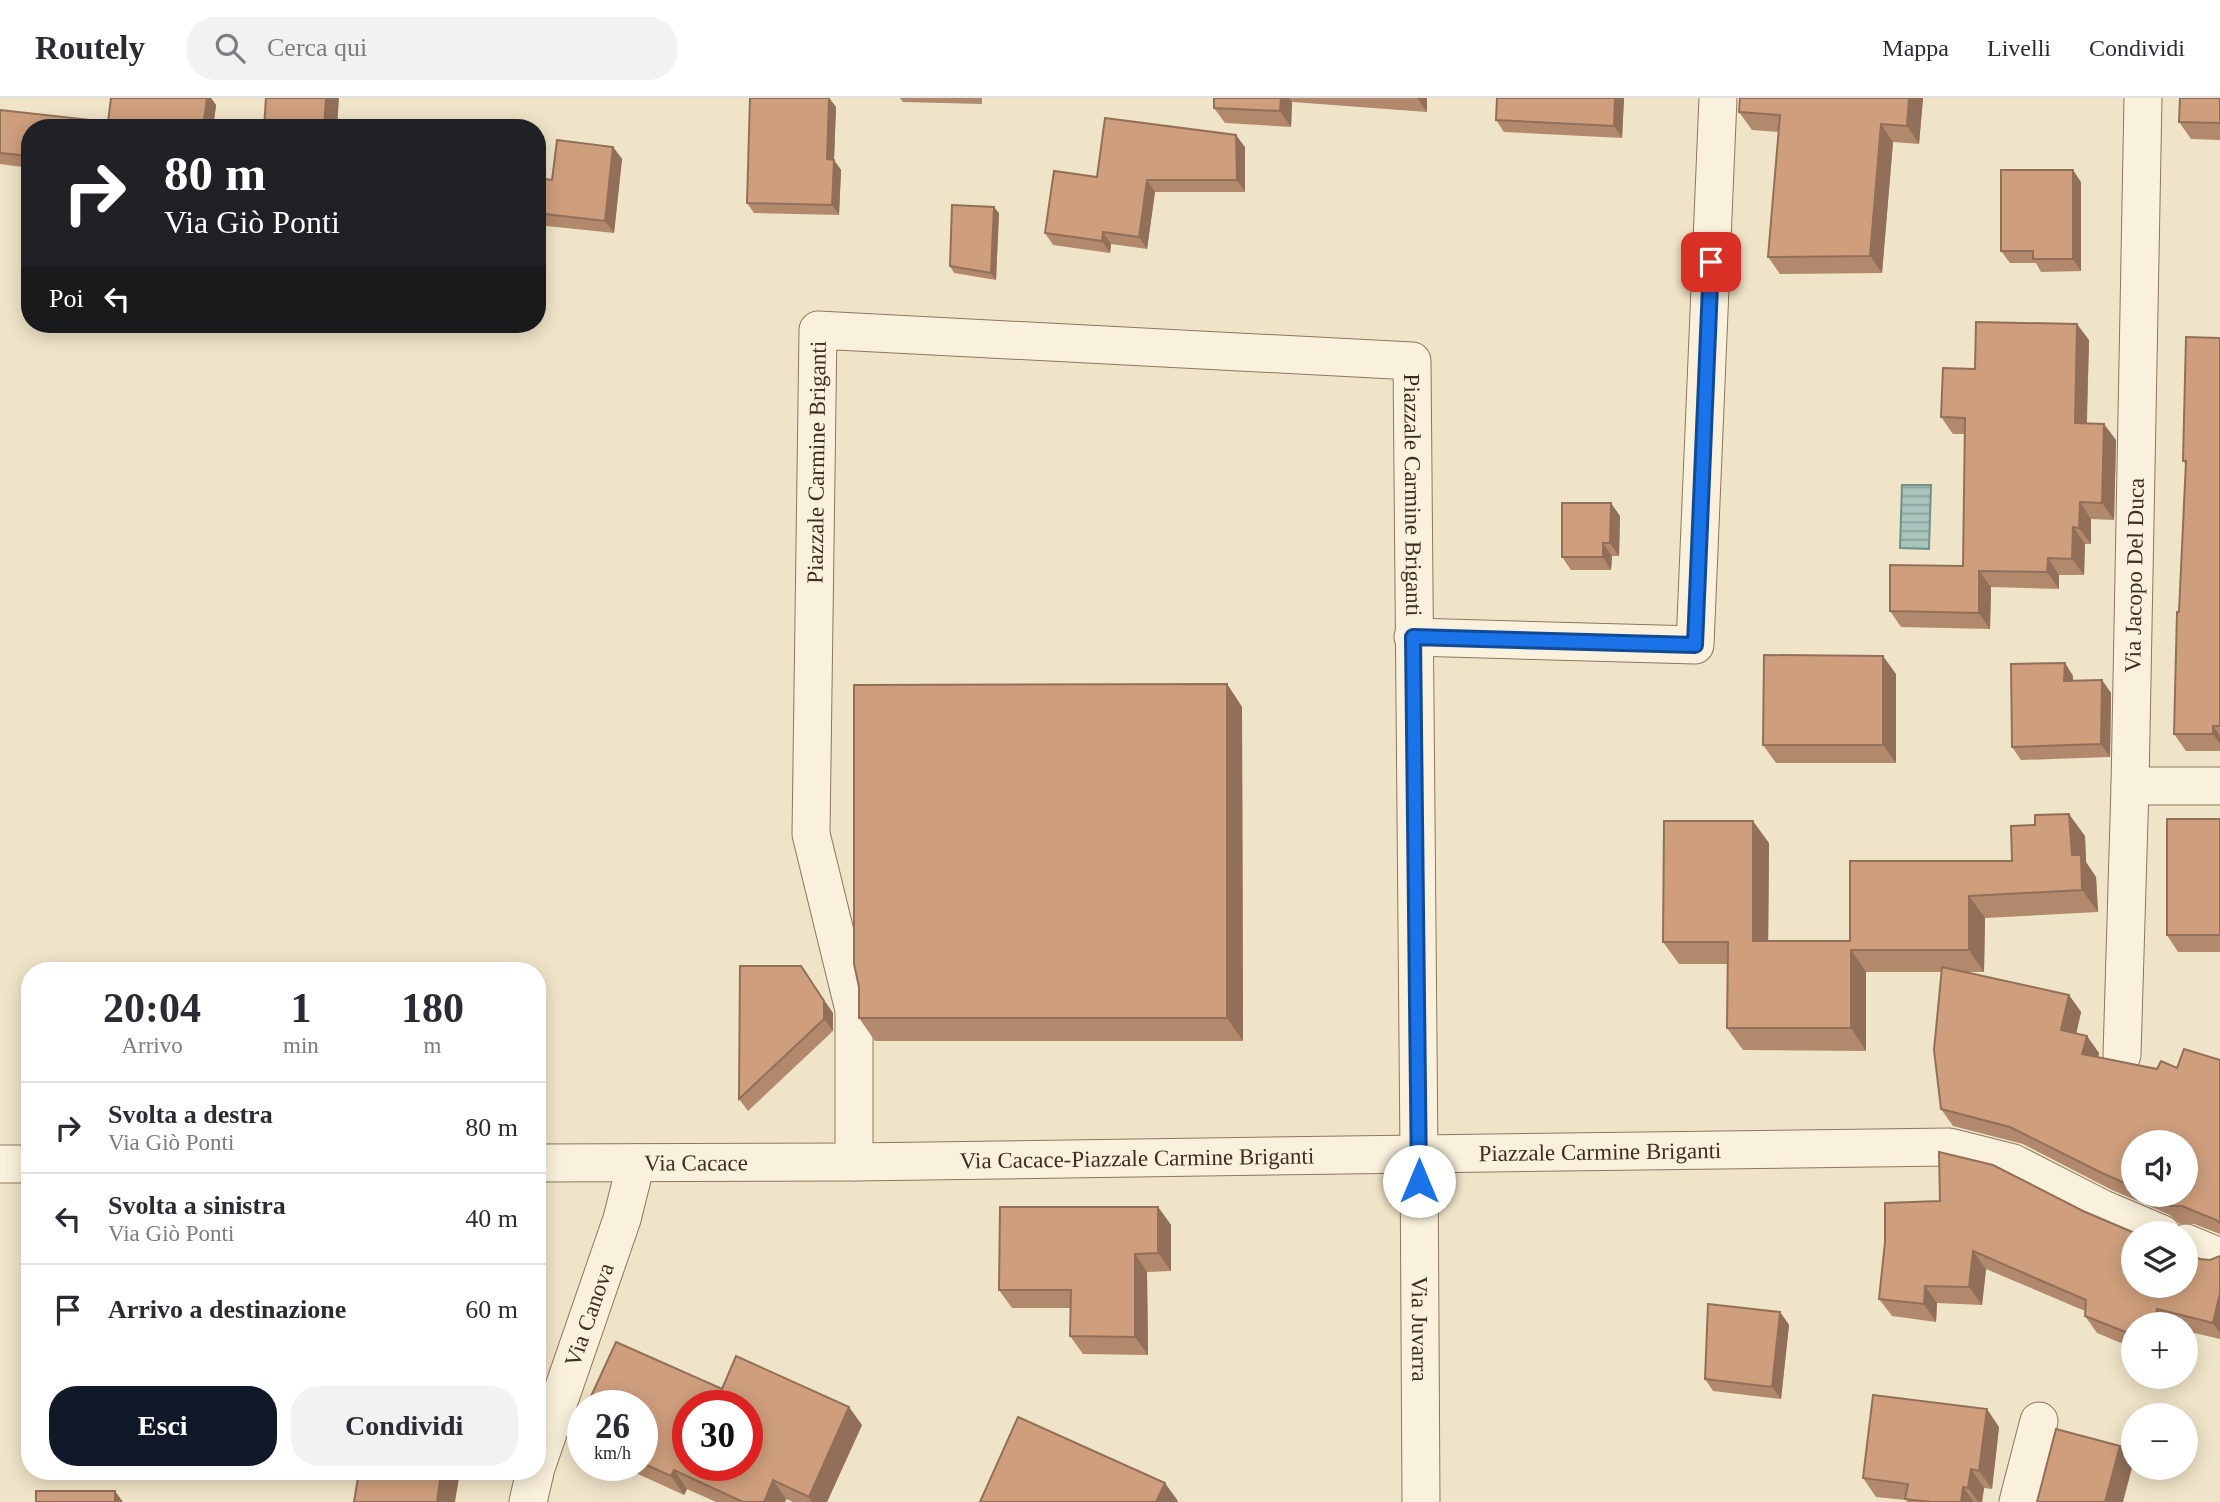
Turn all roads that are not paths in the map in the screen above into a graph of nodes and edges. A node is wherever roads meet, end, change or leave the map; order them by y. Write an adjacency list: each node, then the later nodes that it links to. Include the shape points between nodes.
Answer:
1 (1718, 98): 3 (street, via 1695,645)
2 (2143, 98): 4 (street, Via Jacopo Del Duca)
3 (1413, 637): 7 (street, Piazzale Carmine Briganti); 8 (street, Piazzale Carmine Briganti, via 1412,361 818,330 811,834 854,1010)
4 (2130, 786): 5 (street); 6 (street, Via Jacopo Del Duca)
5 (2220, 786)
6 (2122, 1055)
7 (1419, 1154): 8 (street, Via Cacace-Piazzale Carmine Briganti); 13 (street, Piazzale Carmine Briganti, via 1949,1147 2013,1163); 20 (street, Via Juvarra)
8 (854, 1162): 10 (street, Via Cacace)
9 (546, 1163): 10 (street, Via Cacace)
10 (636, 1163): 17 (street, Via Canova, via 622,1219)
11 (0, 1164): 12 (street)
12 (21, 1164)
13 (2131, 1221)
14 (2198, 1248): 15 (street)
15 (2220, 1257)
16 (2039, 1421): 21 (street)
17 (546, 1439)
18 (533, 1480): 19 (street)
19 (527, 1502)
20 (1421, 1502)
21 (2018, 1502)

